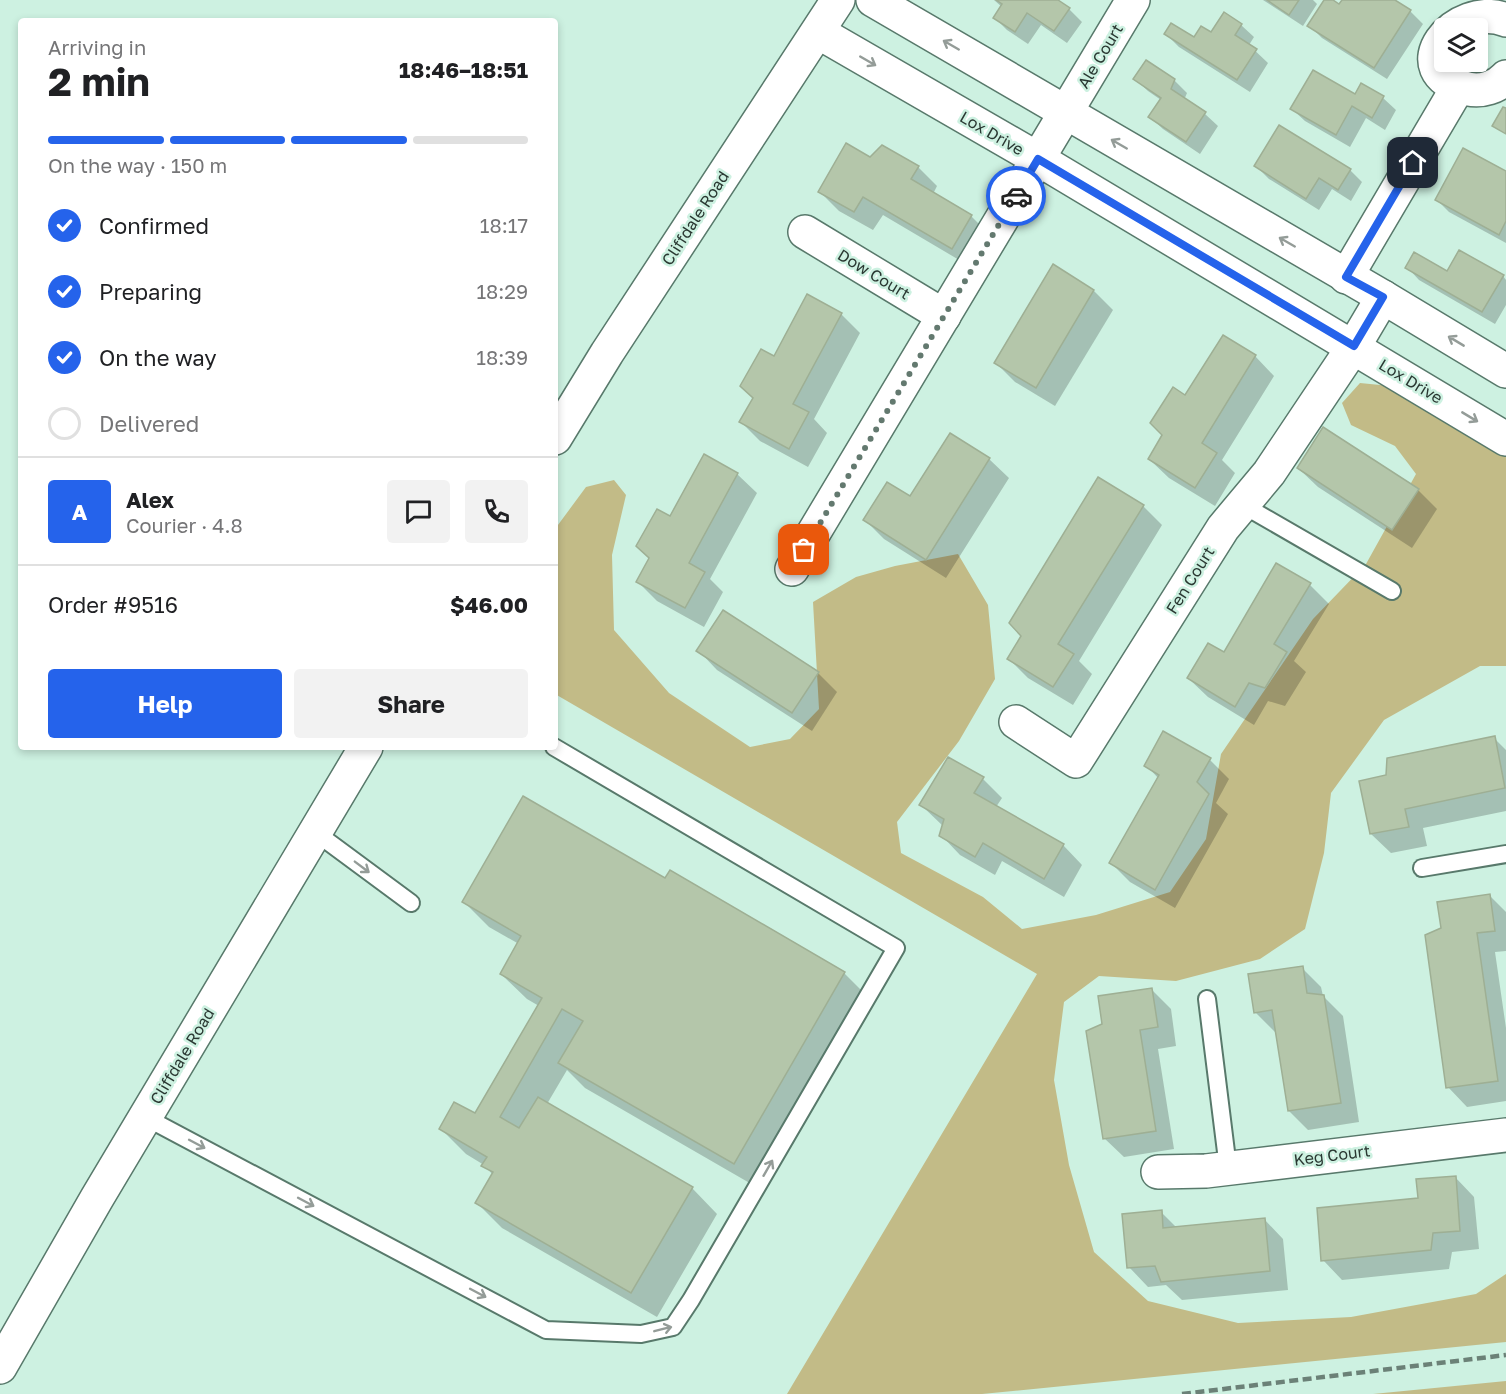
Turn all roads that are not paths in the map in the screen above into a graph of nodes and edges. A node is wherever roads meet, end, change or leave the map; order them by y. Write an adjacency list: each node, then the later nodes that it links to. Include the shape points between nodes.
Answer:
1 (838, 0): 5 (street, Cliffdale Road)
2 (873, 0): 8 (street, one-way to 2)
3 (1133, 0): 8 (street, Ale Court)
4 (1506, 20): 7 (street, via 1482,6 1467,7 1443,23 1434,52 1438,66)
5 (818, 32): 9 (street, Lox Drive, one-way to 9); 16 (street, Cliffdale Road)
6 (1506, 77): 7 (street, via 1489,88)
7 (1458, 87): 11 (street)
8 (1066, 112): 9 (street, Ale Court); 11 (street, one-way to 8)
9 (1038, 159): 13 (street); 14 (street, Lox Drive)
10 (805, 232): 13 (street, Dow Court)
11 (1346, 277): 12 (street)
12 (1383, 297): 14 (street, Fen Court); 15 (street, one-way to 12)
13 (944, 316): 19 (street)
14 (1354, 346): 17 (street, Lox Drive, one-way to 17); 18 (street, Fen Court)
15 (1506, 371)
16 (558, 433)
17 (1506, 439)
18 (1243, 505): 20 (lane); 21 (street, Fen Court, via 1222,528 1076,761)
19 (792, 569)
20 (1392, 591)
21 (1016, 722)
22 (558, 749): 29 (lane, one-way to 22, via 546,1330 641,1334 673,1326 896,948)
23 (364, 750): 24 (street, Cliffdale Road)
24 (315, 832): 27 (lane, one-way to 27); 29 (street, Cliffdale Road)
25 (1506, 854): 26 (lane)
26 (1422, 868)
27 (411, 903)
28 (1207, 999): 31 (lane)
29 (145, 1117): 33 (street, Cliffdale Road)
30 (1506, 1135): 31 (street, Keg Court)
31 (1228, 1168): 32 (street, Keg Court)
32 (1158, 1172)
33 (0, 1367)

